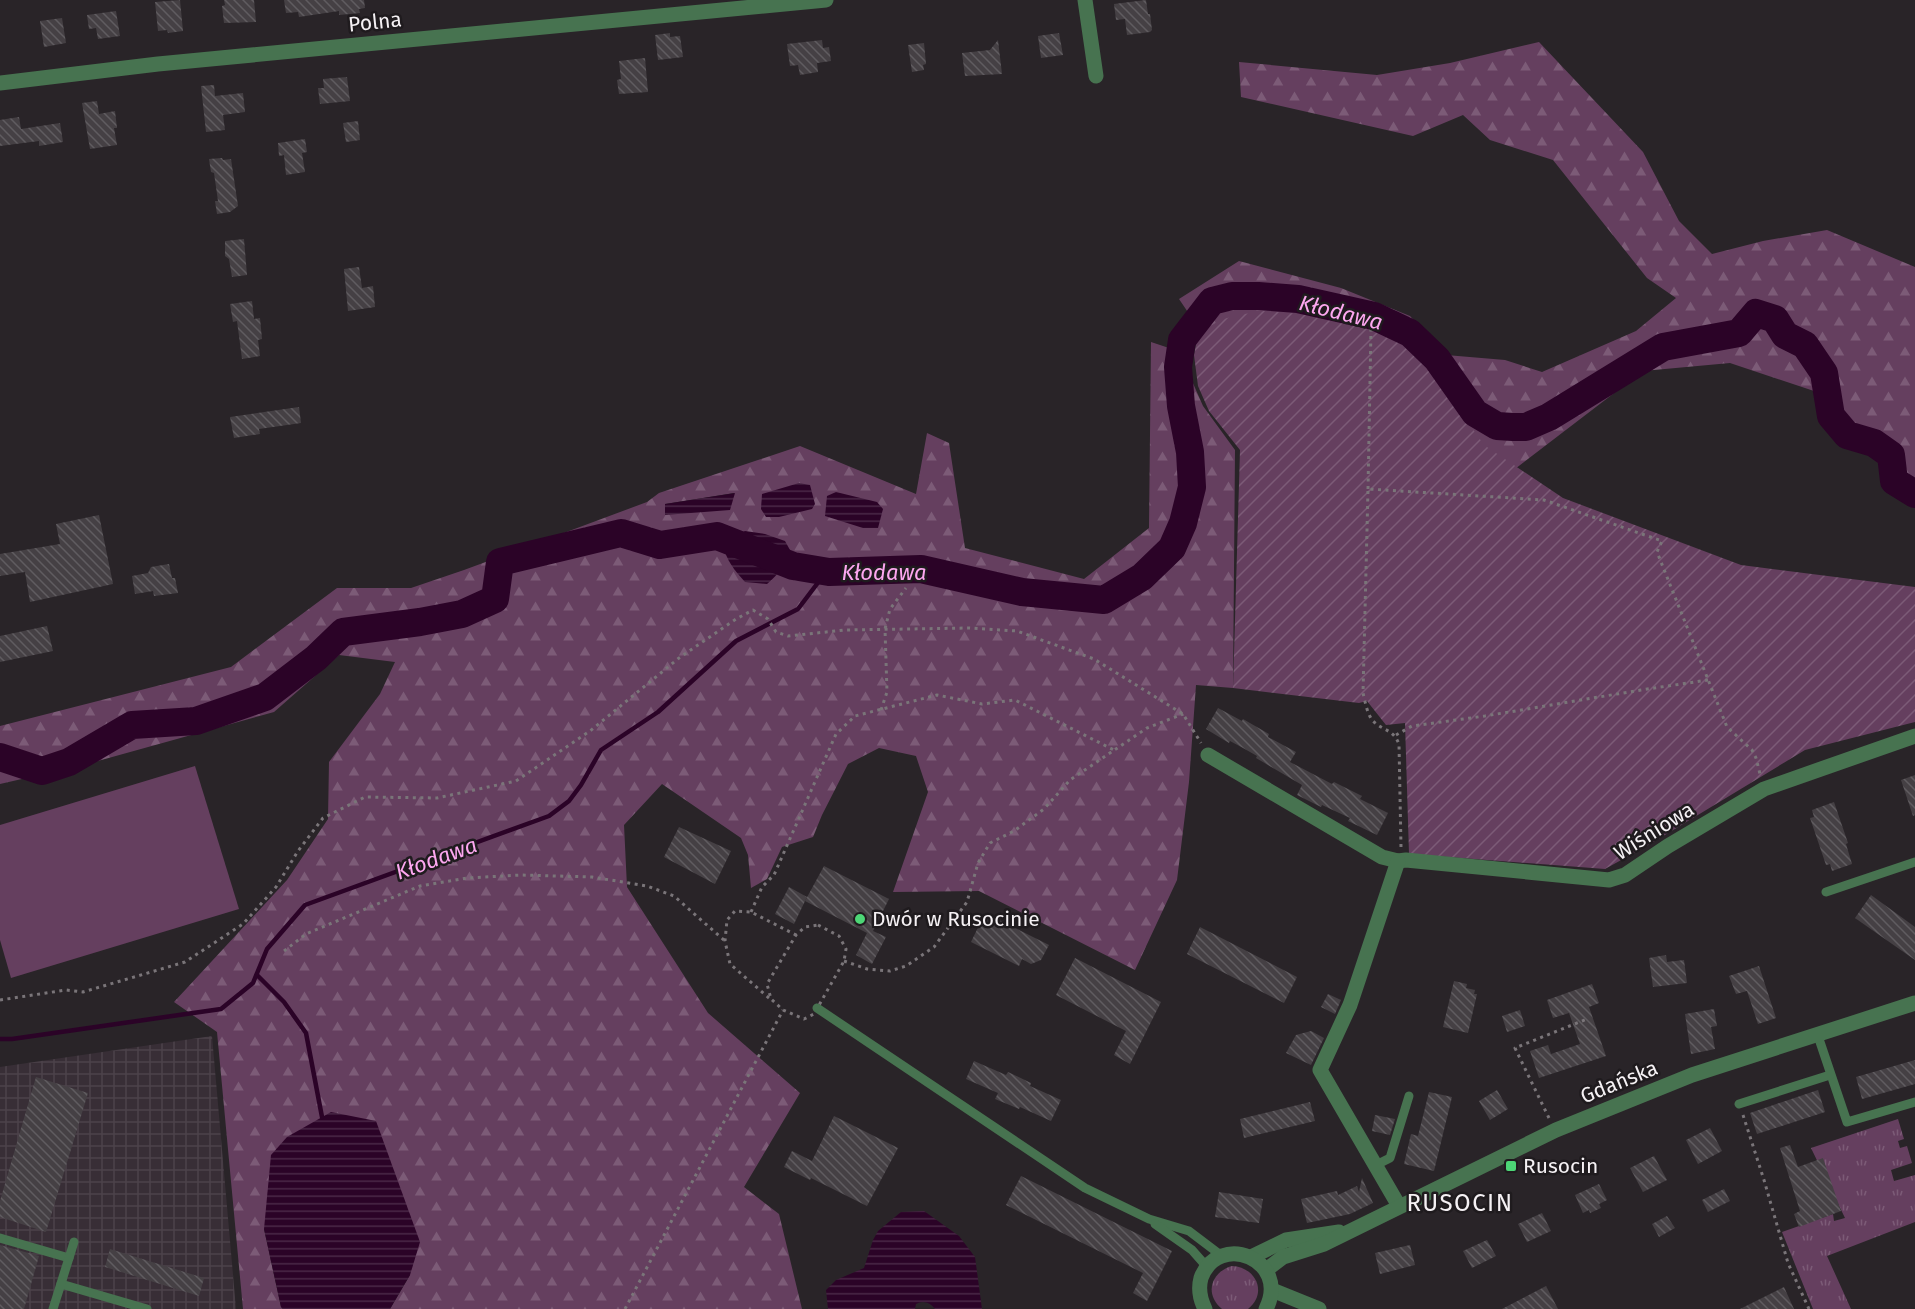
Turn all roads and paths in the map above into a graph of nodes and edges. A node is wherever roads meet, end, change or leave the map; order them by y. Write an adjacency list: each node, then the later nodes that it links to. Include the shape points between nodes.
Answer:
1 (826, 0): 3 (street, Polna)
2 (1085, 0): 4 (street)
3 (653, 8): 5 (street, Polna)
4 (1096, 76)
5 (0, 83)
6 (1371, 329): 7 (path)
7 (1368, 489): 10 (path, via 1544,500 1662,542 1657,552); 13 (path, via 1363,693 1372,720)
8 (906, 588): 9 (path, via 890,609)
9 (885, 629): 11 (path, via 887,692); 12 (path, via 1017,631 1094,659); 27 (path, via 788,636 776,632 768,620 753,610 679,658 590,731 516,781 437,798 364,797 323,818 276,887 243,924 185,962 83,992 66,990)
10 (1708, 680): 13 (path, via 1412,726); 17 (path, via 1727,727 1752,750)
11 (881, 710): 15 (path, via 937,695 982,704 1014,700); 21 (path, via 855,716 836,734 774,875 762,887)
12 (1184, 714): 15 (path, via 1147,728); 16 (path)
13 (1396, 735): 18 (path, via 1400,787)
14 (1915, 736): 17 (street, Wiśniowa)
15 (1114, 750): 25 (path, via 1070,780 1044,809 990,843 978,863 967,902 933,947 906,966 890,971)
16 (1208, 755): 18 (street, Wiśniowa, via 1382,857)
17 (1764, 789): 18 (street, Wiśniowa, via 1618,879)
18 (1398, 861): 38 (street, via 1350,1005 1320,1070)
19 (1915, 862): 20 (lane)
20 (1826, 892)
21 (751, 912): 22 (path); 23 (path, via 735,911 727,920)
22 (796, 935): 25 (path, via 805,927 818,925 839,936 846,949); 26 (path, via 767,984)
23 (725, 941): 24 (path, via 674,896 647,886 592,877 521,875 420,886 306,934); 26 (path, via 730,964)
24 (285, 951)
25 (844, 961): 29 (path)
26 (771, 999): 30 (path)
27 (0, 1000)
28 (1915, 1003): 32 (street, Gdańska)
29 (817, 1008): 30 (path, via 804,1019); 40 (lane, via 1085,1188)
30 (783, 1010): 54 (path)
31 (1587, 1019): 37 (path, via 1515,1048)
32 (1817, 1033): 33 (lane); 37 (street, Gdańska, via 1692,1075)
33 (1830, 1076): 35 (lane, via 1847,1122); 36 (lane)
34 (1409, 1096): 38 (lane, via 1390,1158)
35 (1915, 1102)
36 (1739, 1104): 57 (path, via 1788,1263)
37 (1556, 1130): 39 (street, Gdańska)
38 (1376, 1165): 39 (street)
39 (1399, 1206): 41 (street, Gdańska)
40 (1149, 1219): 44 (lane, via 1189,1232); 47 (lane, via 1192,1250)
41 (1351, 1230): 45 (street, Gdańska, via 1286,1240); 48 (street, Gdańska, via 1284,1257)
42 (0, 1238): 46 (lane)
43 (74, 1242): 46 (lane)
44 (1222, 1256): 45 (street); 47 (street)
45 (1251, 1257): 48 (street)
46 (69, 1258): 49 (lane)
47 (1207, 1268): 51 (street, via 1200,1284)
48 (1266, 1270): 50 (street)
49 (61, 1284): 52 (lane); 53 (lane)
50 (1272, 1290): 55 (street); 56 (street)
51 (1201, 1307)
52 (53, 1309)
53 (147, 1309)
54 (625, 1309)
55 (1267, 1309)
56 (1319, 1309)
57 (1809, 1309)

